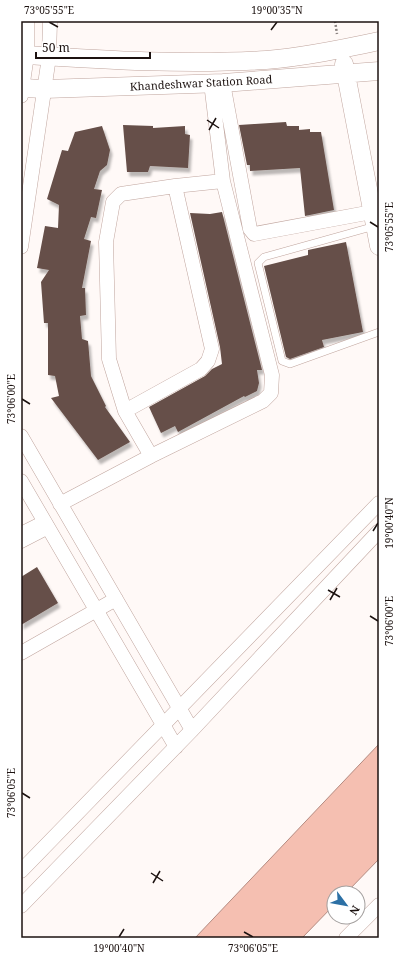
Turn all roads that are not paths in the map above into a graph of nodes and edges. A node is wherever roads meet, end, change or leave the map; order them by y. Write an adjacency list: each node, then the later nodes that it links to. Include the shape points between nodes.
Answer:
1 (27, 21): 5 (street)
2 (50, 21): 6 (street)
3 (379, 41): 4 (street, Khandeshwar Station Road)
4 (339, 50): 6 (street, Khandeshwar Station Road, via 267,60 193,63); 8 (street)
5 (27, 55): 6 (street, Khandeshwar Station Road); 11 (street)
6 (49, 57): 10 (street)
7 (379, 71): 8 (street, Khandeshwar Station Road)
8 (347, 75): 9 (street, Khandeshwar Station Road); 14 (street)
9 (217, 83): 10 (street, Khandeshwar Station Road); 12 (street); 14 (street, via 250,229 254,234)
10 (45, 89): 11 (street, Khandeshwar Station Road); 15 (street)
11 (22, 92)
12 (222, 181): 13 (street); 20 (street, via 272,375 271,393 263,401)
13 (176, 186): 18 (street, via 212,349 208,361 201,369); 18 (street, via 121,194 113,202 106,242 109,359)
14 (373, 219): 16 (street); 17 (lane, via 264,256 258,263 282,361 290,364)
15 (21, 246)
16 (379, 246)
17 (379, 332)
18 (125, 411): 20 (street)
19 (21, 436): 23 (street)
20 (151, 456): 23 (street)
21 (21, 481): 24 (street)
22 (379, 503): 31 (street)
23 (60, 504): 28 (street)
24 (47, 526): 26 (street); 27 (lane); 29 (street)
25 (379, 531): 33 (street)
26 (21, 534)
27 (21, 545)
28 (116, 599): 29 (street); 31 (street)
29 (96, 610): 30 (street); 32 (street)
30 (21, 653)
31 (180, 708): 32 (street); 33 (street)
32 (163, 725): 34 (street); 35 (street)
33 (192, 730): 34 (street)
34 (176, 747): 37 (street)
35 (21, 871)
36 (379, 905): 38 (street)
37 (21, 906)
38 (346, 938)

